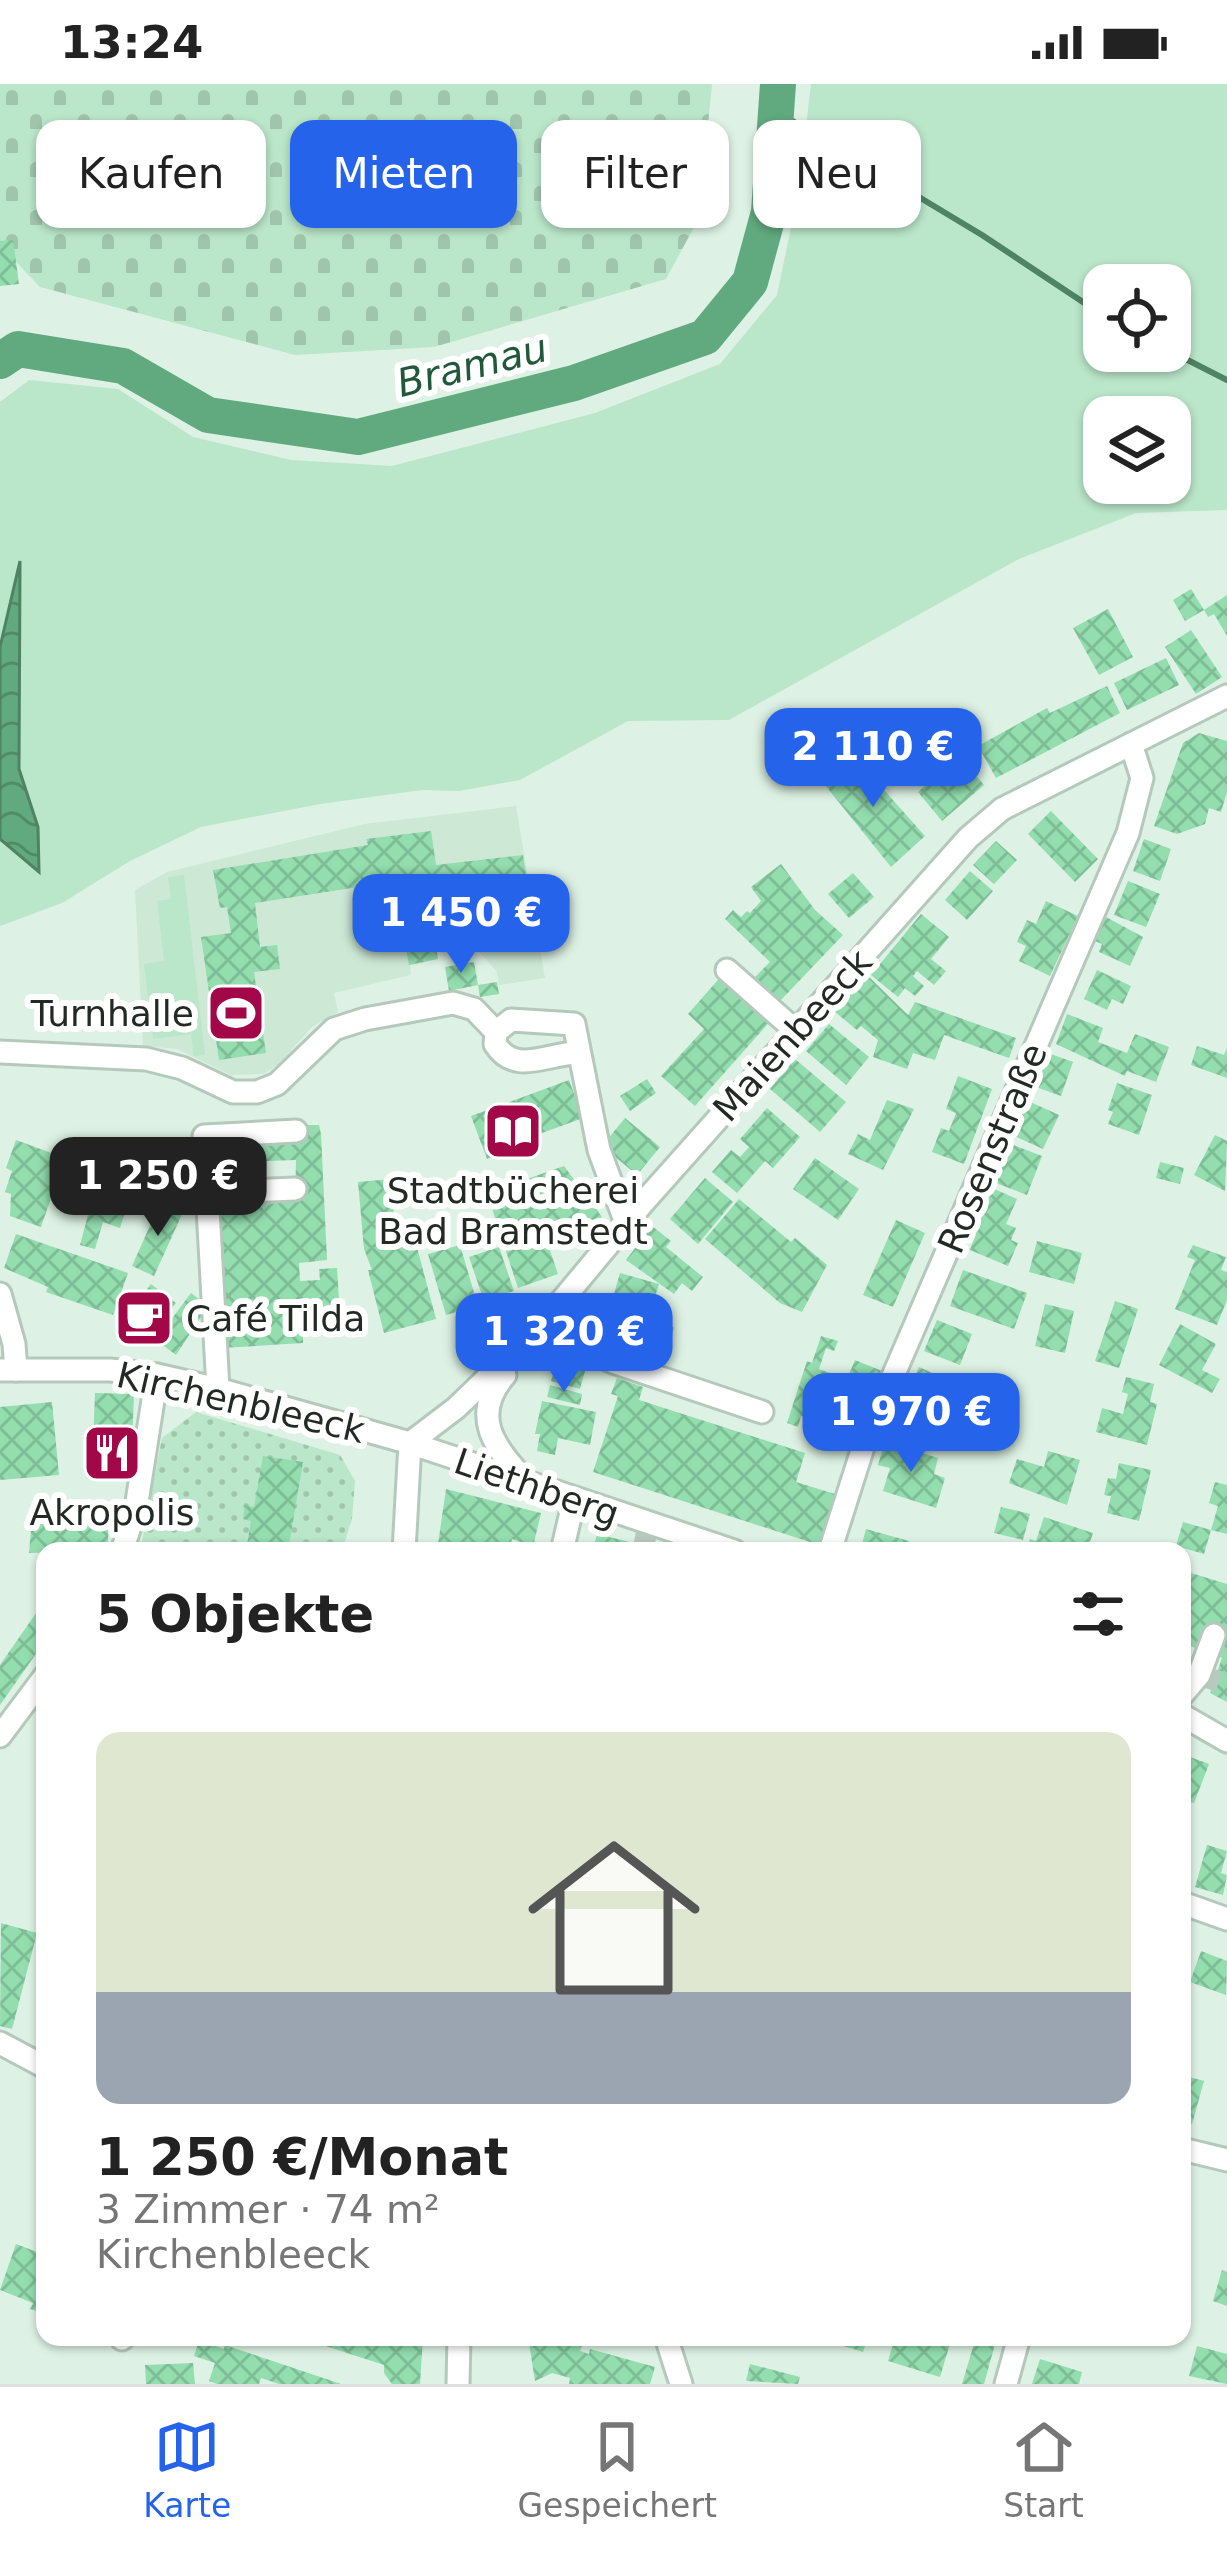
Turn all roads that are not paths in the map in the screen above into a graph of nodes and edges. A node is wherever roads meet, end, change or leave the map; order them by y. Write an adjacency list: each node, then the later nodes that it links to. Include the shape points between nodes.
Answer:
1 (1227, 696): 2 (street, Maienbeeck)
2 (1131, 744): 5 (street, Maienbeeck, via 1002,809 968,838); 25 (street, Rosenstraße, via 1142,778 1128,833 865,1441)
3 (727, 970): 5 (street)
4 (496, 1032): 6 (street, via 474,1009 453,1003 328,1033 278,1084 233,1093 146,1059); 7 (street, via 495,1044 516,1063); 7 (street, via 511,1020 574,1024)
5 (797, 1032): 11 (street, Maienbeeck)
6 (0, 1052)
7 (578, 1053): 11 (street, via 598,1150)
8 (296, 1131): 10 (street, via 204,1136)
9 (295, 1189): 10 (street)
10 (207, 1193): 16 (street)
11 (626, 1223): 13 (street, Maienbeeck)
12 (0, 1294): 14 (street, via 14,1344)
13 (538, 1328): 17 (street); 18 (street, Maienbeeck); 19 (street, via 487,1405 499,1454)
14 (8, 1370): 15 (street, Kirchenbleeck)
15 (157, 1375): 16 (street, Kirchenbleeck); 21 (street)
16 (218, 1389): 18 (street, Kirchenbleeck)
17 (762, 1412)
18 (410, 1443): 19 (street, Liethberg); 22 (street)
19 (530, 1485): 20 (street, Liethberg)
20 (574, 1500): 23 (street); 24 (street, Liethberg)
21 (125, 1542)
22 (404, 1542)
23 (564, 1542)
24 (691, 1542)
25 (833, 1542)
26 (1216, 1645): 27 (street)
27 (1191, 1684)
28 (36, 1688): 30 (street)
29 (1191, 1720): 31 (street)
30 (0, 1736)
31 (1227, 1741)
32 (1191, 1906): 33 (street)
33 (1227, 1918)
34 (0, 2043): 35 (street)
35 (36, 2062)
36 (1191, 2151): 37 (street)
37 (1227, 2160)
38 (459, 2346): 41 (street)
39 (669, 2346): 42 (street)
40 (1017, 2346): 43 (street)
41 (458, 2384)
42 (681, 2384)
43 (1006, 2384)

